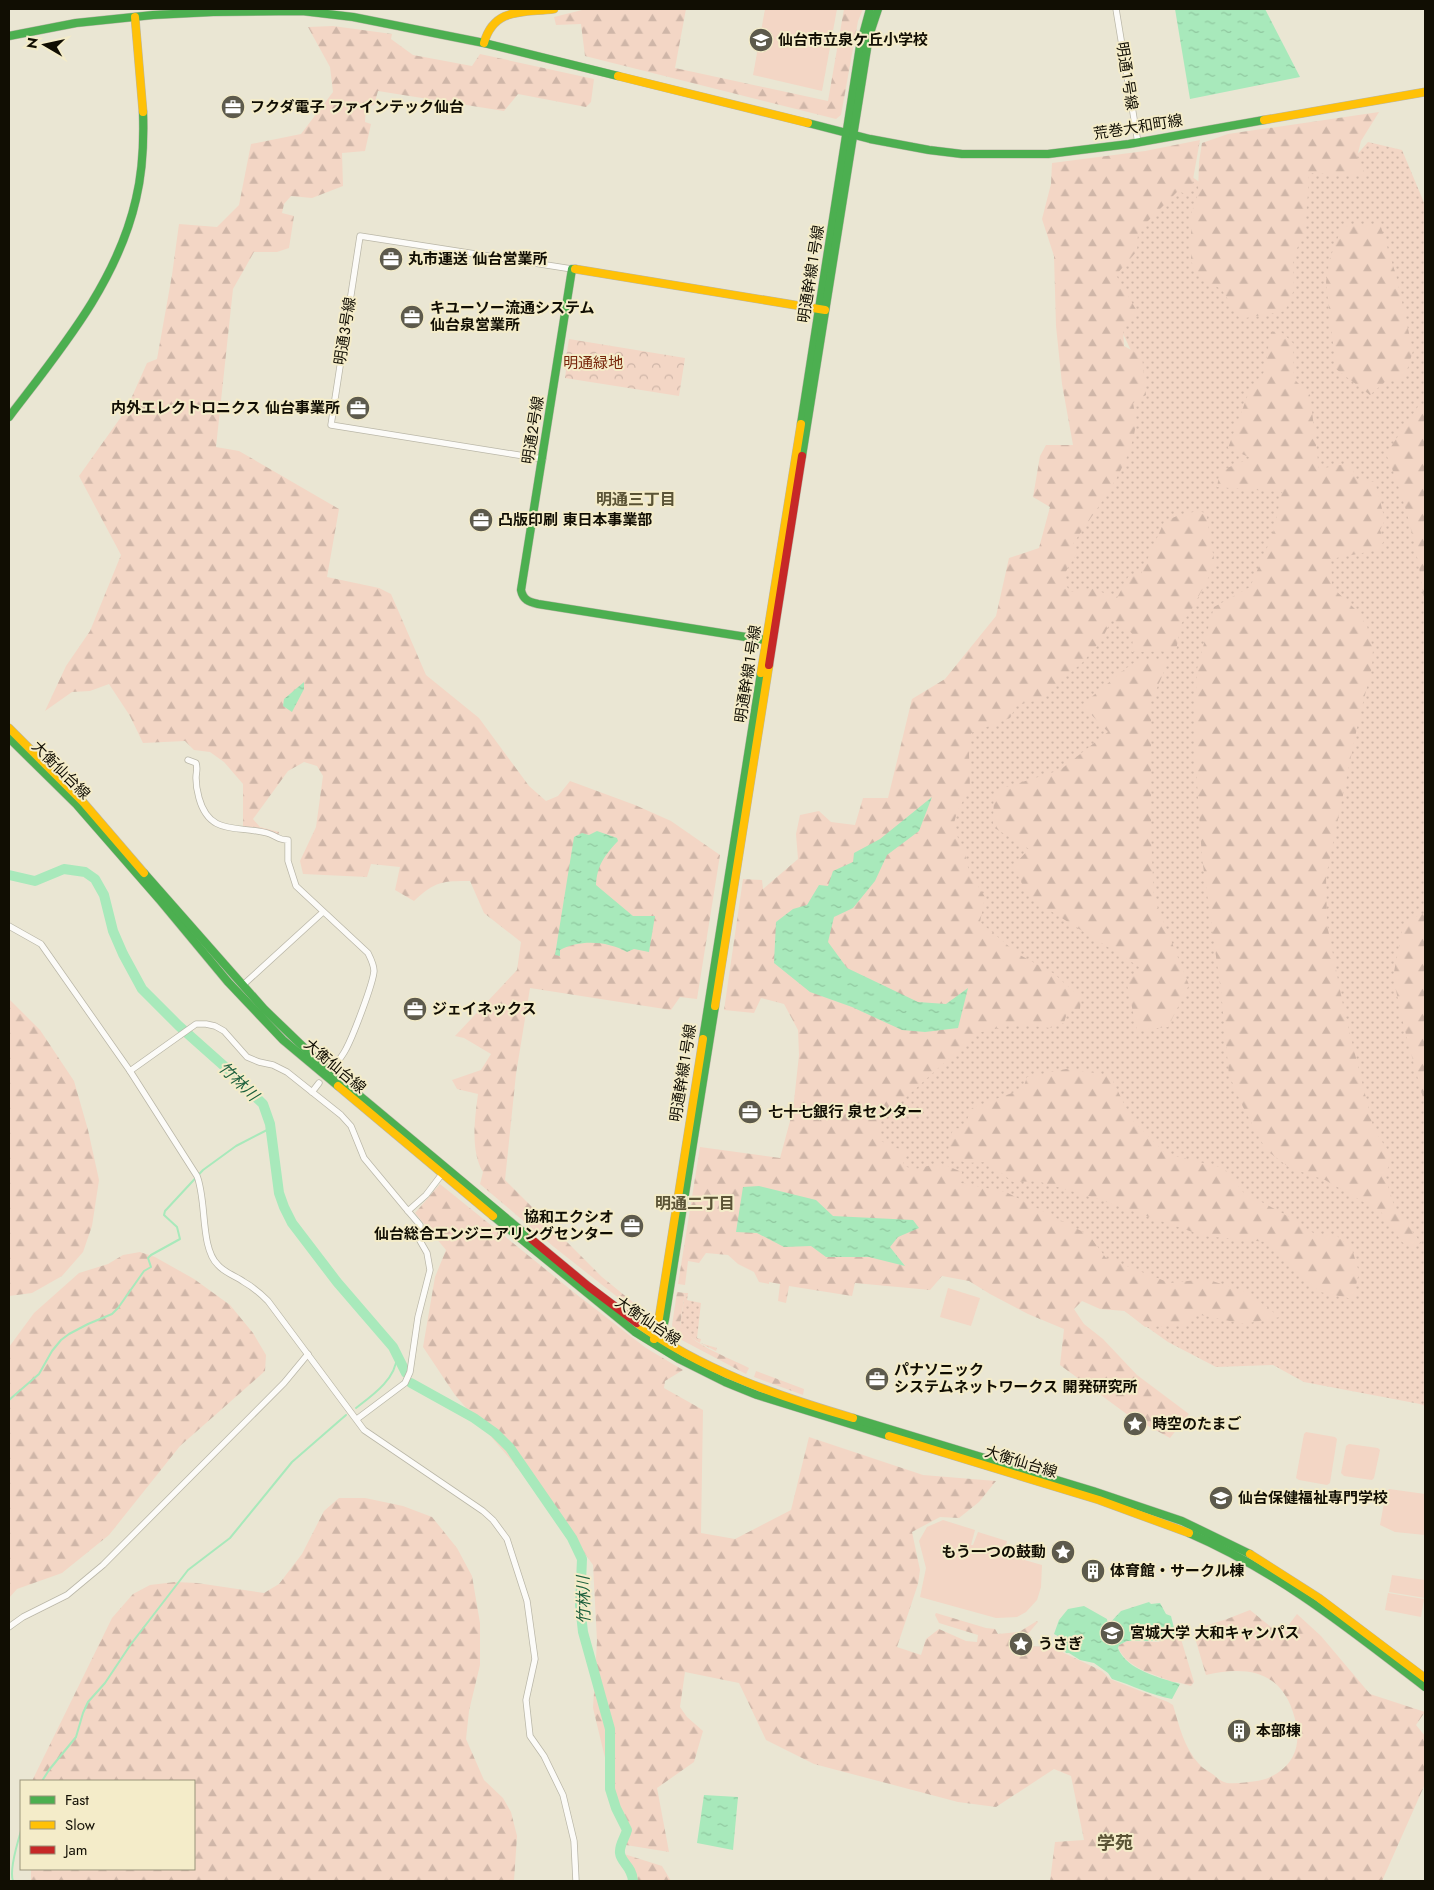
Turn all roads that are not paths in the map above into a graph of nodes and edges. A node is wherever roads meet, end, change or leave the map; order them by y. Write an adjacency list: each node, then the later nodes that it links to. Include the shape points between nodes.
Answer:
1 (554, 9): 7 (street, via 502,16 492,22)
2 (870, 9): 9 (street, via 860,46)
3 (878, 9): 9 (street, via 869,36)
4 (1116, 9): 10 (street, 明通１号線)
5 (135, 17): 6 (street, 荒巻大和町線, via 76,23); 7 (street, 荒巻大和町線, via 239,10 302,11 353,17); 13 (street, via 143,148 130,222 97,297)
6 (9, 36)
7 (484, 43): 9 (street, 荒巻大和町線)
8 (1425, 92): 10 (street, 荒巻大和町線)
9 (850, 133): 10 (street, 荒巻大和町線, via 929,150 991,155 1048,154); 12 (street, 明通幹線１号線)
10 (1138, 143)
11 (572, 269): 12 (street); 14 (street, 明通２号線); 14 (street, 明通３号線, via 360,236 331,425)
12 (823, 310): 15 (street, 明通幹線１号線)
13 (9, 417)
14 (543, 459): 15 (street, 明通２号線, via 521,590 525,600)
15 (770, 641): 28 (street, 明通幹線１号線)
16 (9, 728): 21 (street, 大衡仙台線, via 83,802)
17 (9, 738): 26 (street, 大衡仙台線, via 77,805 228,982 277,1034)
18 (188, 760): 19 (street, via 198,765 199,798 213,822 288,840 288,861 296,886)
19 (323, 912): 21 (street); 22 (street, via 368,953 374,969 347,1047)
20 (9, 926): 23 (street, via 41,944)
21 (243, 985): 28 (street, 大衡仙台線, via 318,1061 618,1310)
22 (335, 1064)
23 (130, 1071): 25 (street, via 189,1028 206,1024 224,1031 247,1057 287,1072); 30 (street, via 197,1176 202,1192 207,1245 213,1259 218,1266 268,1301)
24 (319, 1083): 25 (street)
25 (312, 1092): 27 (street, via 351,1126 364,1158)
26 (442, 1174): 27 (street, via 426,1196); 29 (street, 大衡仙台線, via 608,1312)
27 (408, 1211): 31 (street, via 420,1225 419,1239 425,1247 430,1267 418,1317 412,1366 405,1383)
28 (659, 1337): 29 (street, 明通幹線１号線); 33 (street, 大衡仙台線, via 694,1358 761,1389 1093,1490 1189,1525 1236,1546 1288,1577)
29 (655, 1345): 34 (street, 大衡仙台線, via 732,1386 757,1395 1110,1503 1194,1535 1254,1564 1310,1600)
30 (308, 1354): 31 (street); 32 (street, via 284,1383 103,1565 67,1595)
31 (357, 1419): 35 (street, via 364,1430 483,1511 508,1538 527,1601 535,1659 526,1700 530,1736 563,1795 574,1841)
32 (9, 1627)
33 (1425, 1678)
34 (1425, 1687)
35 (576, 1881)

